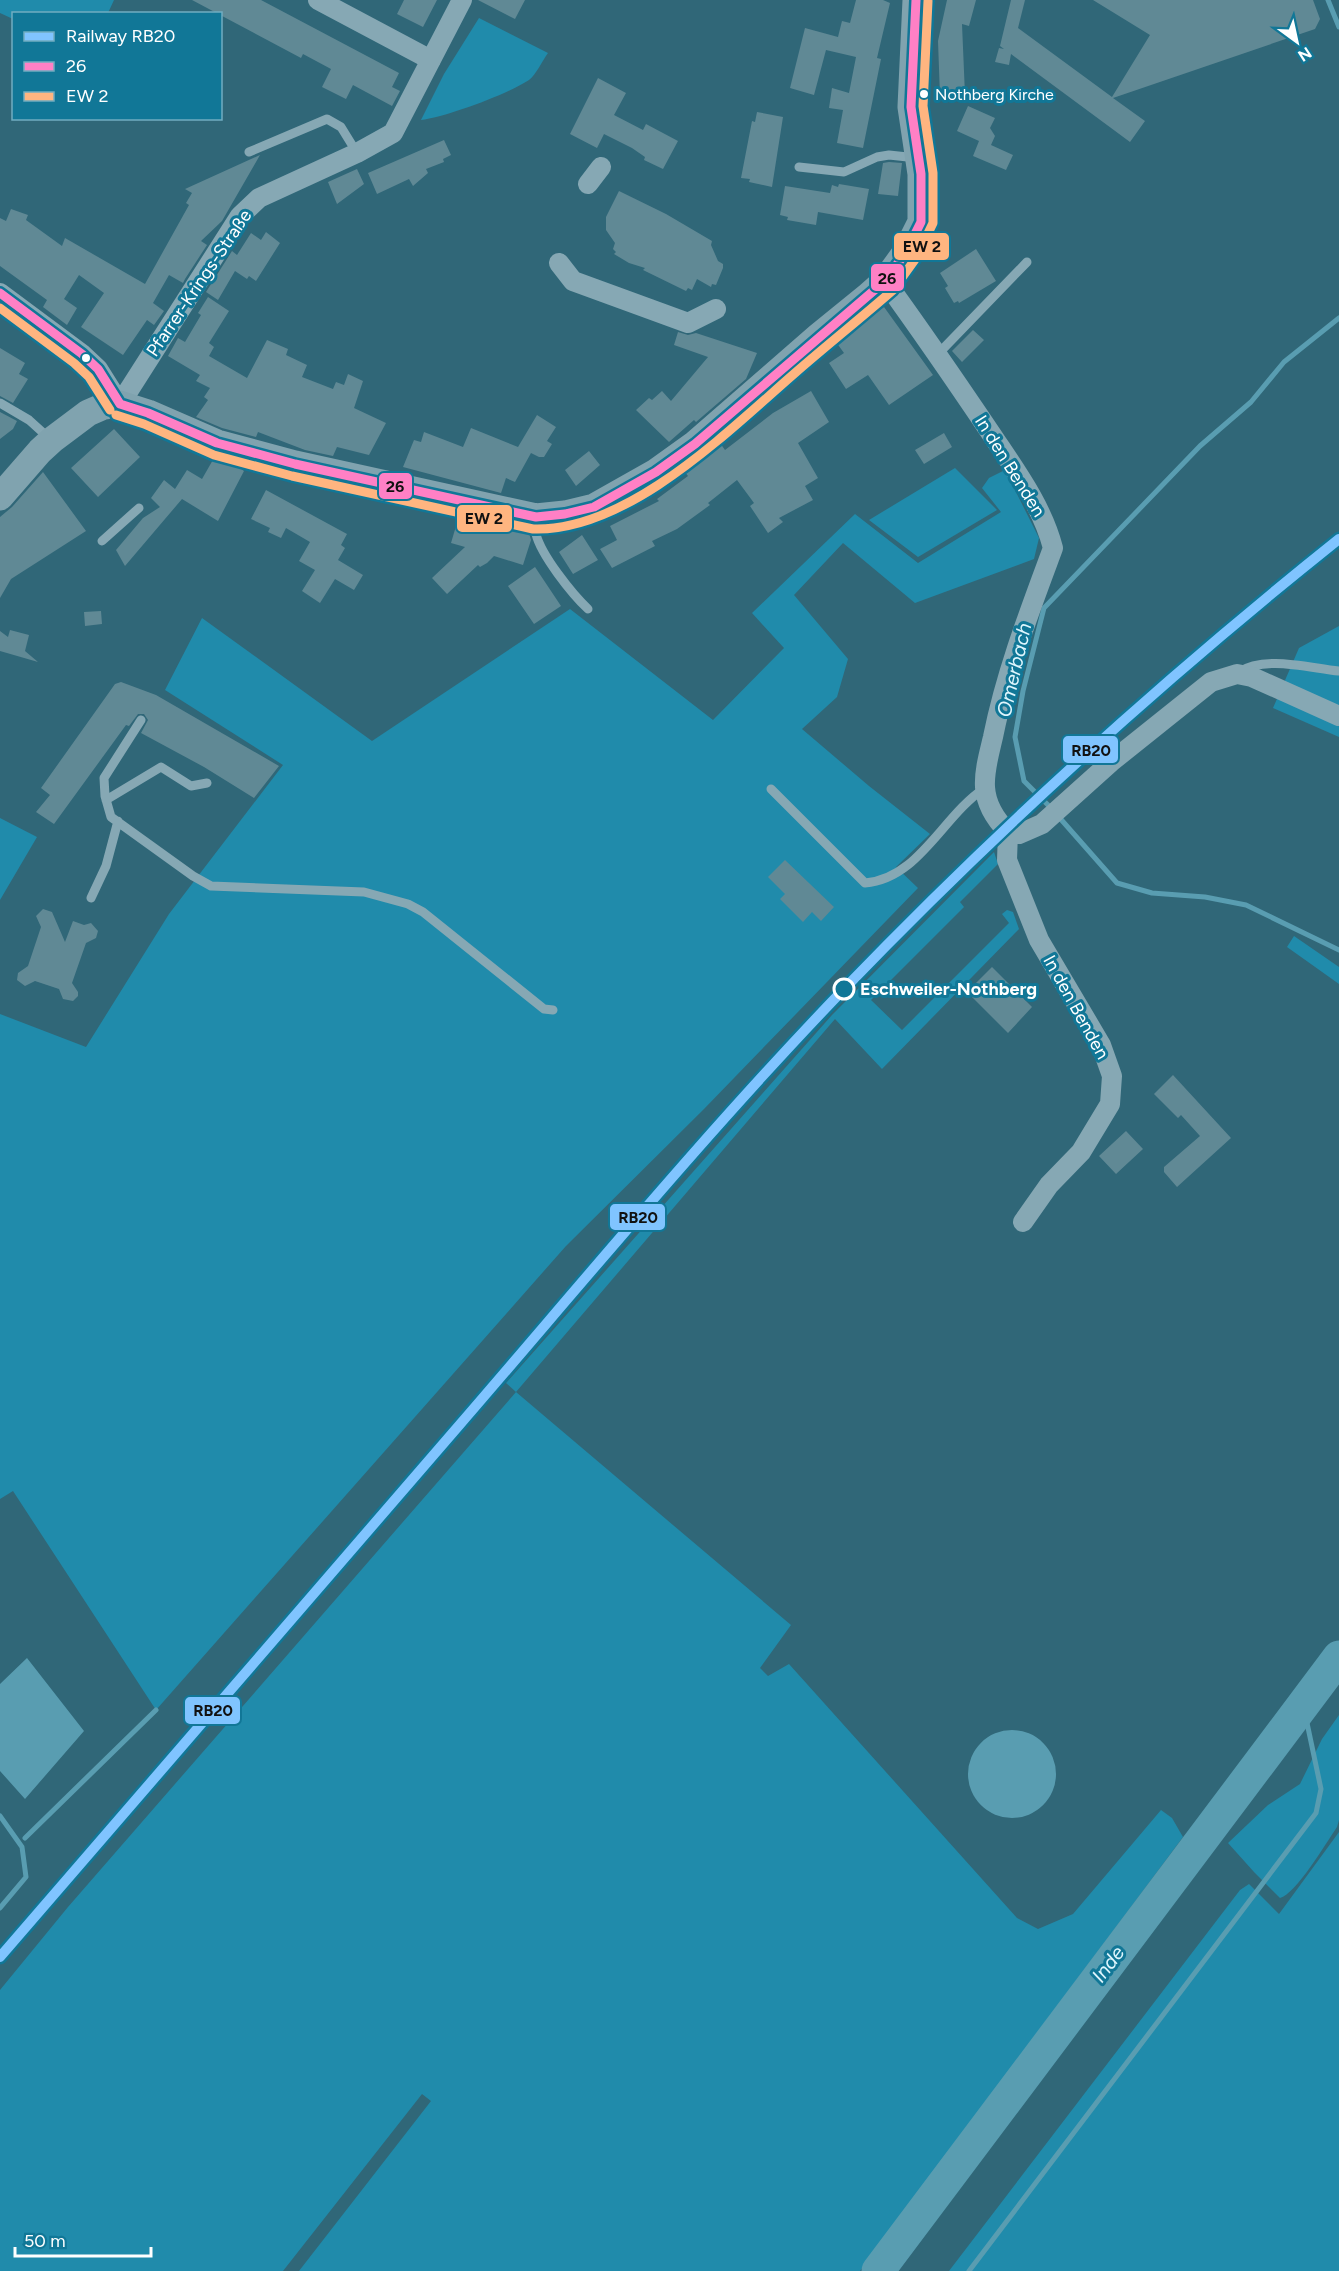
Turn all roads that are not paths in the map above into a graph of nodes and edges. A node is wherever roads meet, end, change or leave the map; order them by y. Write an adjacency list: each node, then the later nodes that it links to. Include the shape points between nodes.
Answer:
1 (318, 0): 4 (street)
2 (462, 0): 4 (street)
3 (916, 0): 7 (street, via 911,107)
4 (430, 60): 6 (street, Pfarrer-Krings-Straße, via 393,133)
5 (249, 152): 6 (lane, via 327,119 341,127)
6 (357, 153): 18 (street, Pfarrer-Krings-Straße, via 259,198 248,207)
7 (919, 158): 9 (lane, via 877,157 844,172); 13 (street, via 921,222)
8 (604, 162): 10 (street)
9 (799, 167)
10 (588, 184)
11 (1028, 262): 16 (lane)
12 (559, 263): 15 (street, via 573,281 688,323)
13 (885, 281): 16 (street, In den Benden); 22 (street, via 695,444 656,472 594,507)
14 (0, 293): 18 (street, via 82,354 98,369)
15 (716, 309)
16 (938, 354): 30 (street, In den Benden, via 1026,487 1048,528 1053,548 1005,682)
17 (0, 403): 19 (lane, via 29,420)
18 (120, 405): 19 (street, via 88,413); 22 (street, via 217,443 295,464)
19 (51, 440): 20 (street)
20 (0, 497)
21 (139, 508): 23 (lane)
22 (536, 517): 24 (lane, via 536,533 542,545)
23 (102, 541)
24 (588, 609)
25 (1339, 671): 26 (lane, via 1264,662)
26 (1237, 674): 27 (street); 34 (street, via 1211,682)
27 (1339, 716)
28 (141, 720): 32 (lane, via 104,778)
29 (207, 783): 32 (lane, via 191,786 160,767)
30 (985, 788): 31 (lane, via 970,798 912,862 876,883 865,883); 34 (street, In den Benden, via 995,815)
31 (771, 789)
32 (106, 800): 33 (lane, via 111,817)
33 (118, 821): 35 (lane, via 106,866); 36 (lane, via 211,886 364,892 408,904 544,1009)
34 (1026, 829): 37 (street, In den Benden, via 1007,860 1039,940 1101,1045 1112,1076 1110,1104 1081,1152 1049,1185)
35 (91, 898)
36 (553, 1010)
37 (1023, 1222)

